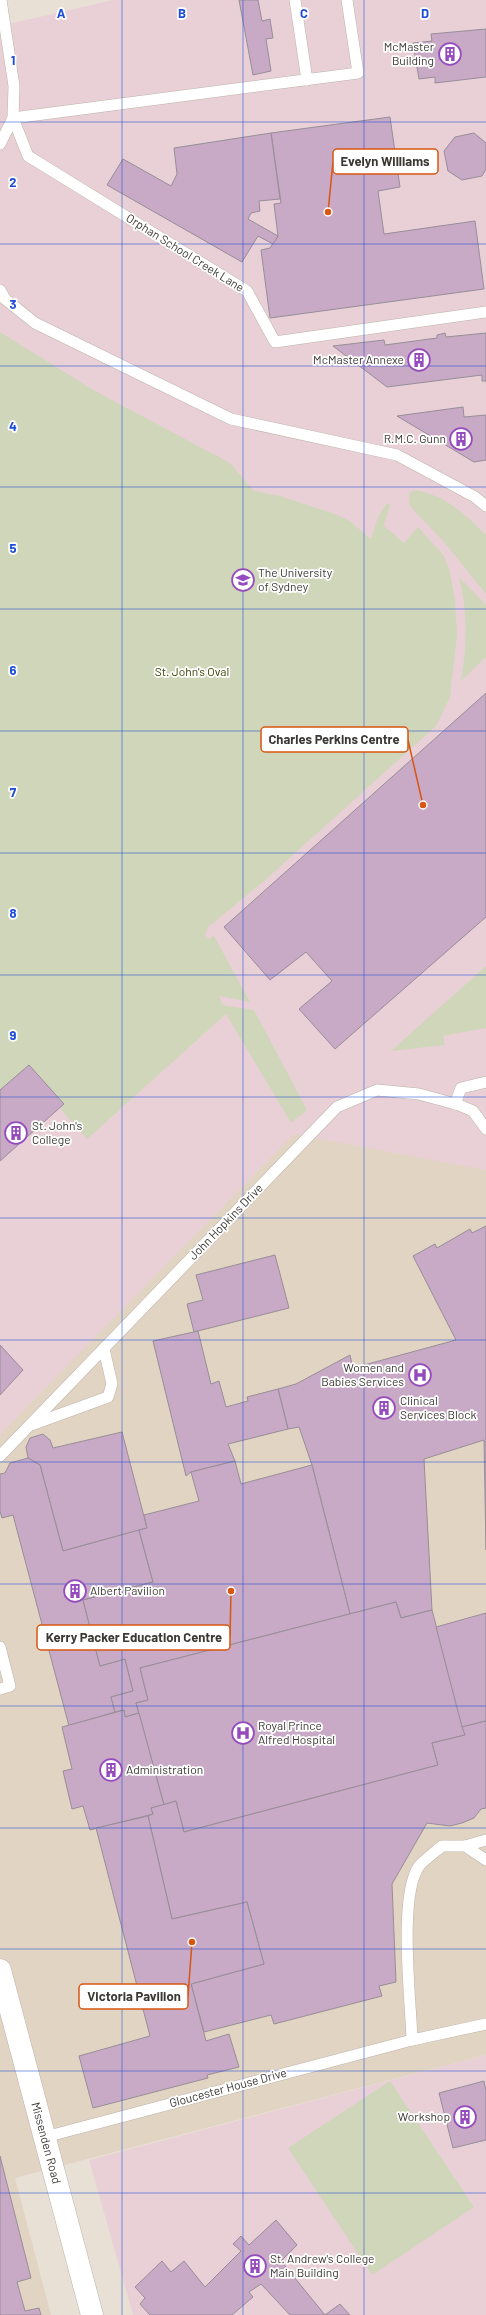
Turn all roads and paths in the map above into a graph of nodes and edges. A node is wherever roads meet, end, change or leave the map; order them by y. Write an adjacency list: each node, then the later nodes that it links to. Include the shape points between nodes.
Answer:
1 (1, 0): 5 (lane, Orphan School Creek Lane, via 14,86)
2 (296, 0): 4 (lane)
3 (347, 0): 4 (lane, via 358,73)
4 (307, 80): 5 (lane)
5 (13, 118): 6 (lane); 8 (lane, Orphan School Creek Lane, via 28,156 247,291 275,342)
6 (0, 144)
7 (0, 290): 9 (lane, via 5,299 35,323 231,419 397,455 475,497)
8 (486, 312)
9 (486, 506)
10 (486, 1082): 11 (lane, via 461,1088)
11 (455, 1104): 12 (lane, John Hopkins Drive, via 473,1111); 13 (lane, John Hopkins Drive, via 419,1094 377,1090 337,1108)
12 (486, 1129)
13 (104, 1349): 14 (lane, John Hopkins Drive); 14 (lane, via 112,1384 108,1397)
14 (29, 1426): 15 (lane, John Hopkins Drive)
15 (0, 1456)
16 (0, 1647): 17 (lane, via 10,1686)
17 (0, 1689)
18 (486, 1840): 19 (lane)
19 (465, 1846): 20 (lane); 23 (lane, via 442,1846 419,1866 409,1895)
20 (486, 1860)
21 (0, 1970): 24 (street, Missenden Road)
22 (486, 2024): 23 (lane, Gloucester House Drive)
23 (412, 2040): 24 (lane, Gloucester House Drive)
24 (45, 2137): 25 (street, Missenden Road)
25 (92, 2315)

